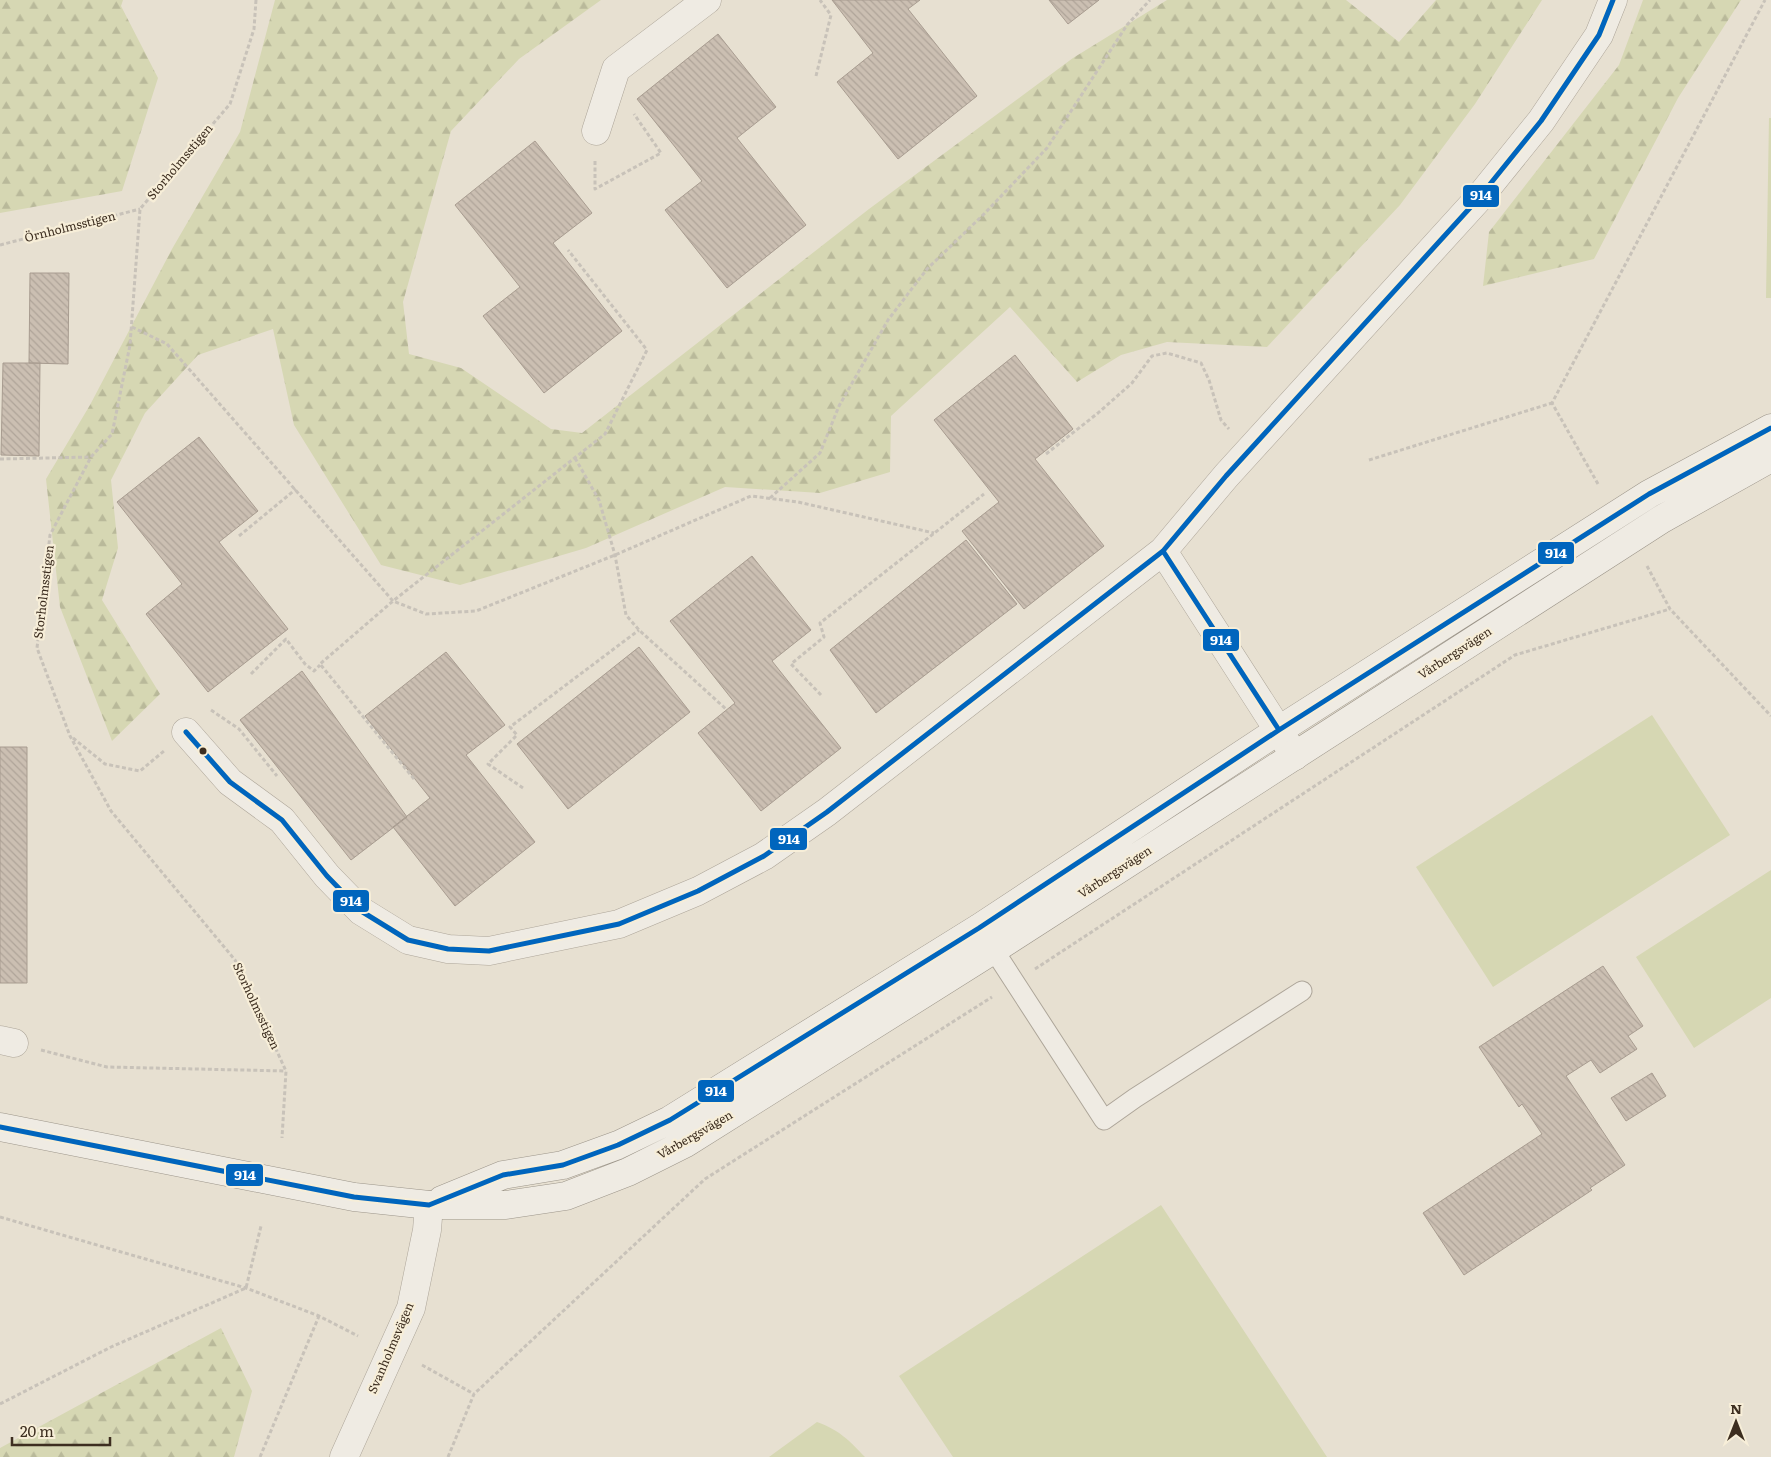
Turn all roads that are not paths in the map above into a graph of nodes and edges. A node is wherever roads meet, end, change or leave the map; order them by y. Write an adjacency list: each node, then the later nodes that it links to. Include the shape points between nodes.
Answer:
1 (707, 0): 3 (street, via 616,70)
2 (1613, 0): 6 (street, via 1599,35 1542,121 1478,199 1226,476)
3 (596, 131)
4 (1771, 428): 7 (street, Vårbergsvägen, via 1648,494)
5 (1771, 458): 9 (street, Vårbergsvägen, via 1662,519)
6 (1163, 551): 7 (street); 8 (street, via 827,812 764,856 698,892 619,924 489,951 448,949 408,940 361,911 327,876 282,820 230,782)
7 (1279, 730): 9 (street); 10 (street, Vårbergsvägen)
8 (186, 732)
9 (1295, 756): 10 (street, Vårbergsvägen)
10 (986, 939): 11 (lane, via 1104,1120); 13 (street, Vårbergsvägen, via 686,1143 628,1172 566,1196 506,1205)
11 (1302, 992)
12 (0, 1127): 13 (street, Vårbergsvägen, via 354,1197)
13 (429, 1205): 14 (street, Svanholmsvägen, via 411,1308)
14 (344, 1457)

